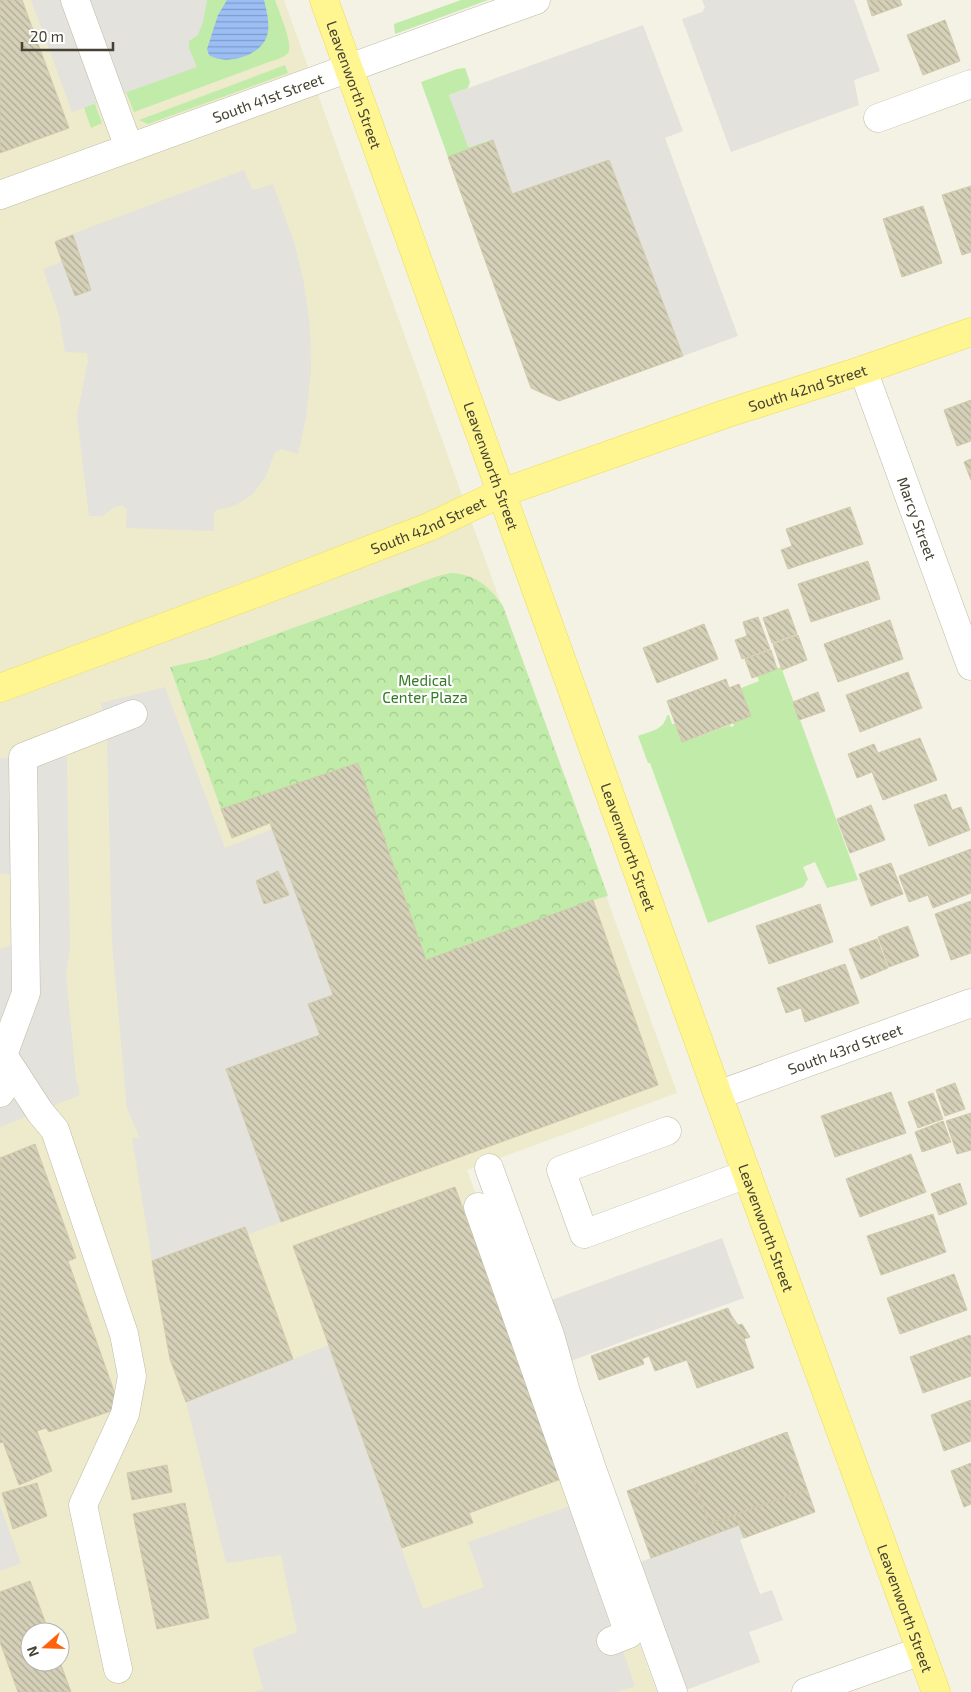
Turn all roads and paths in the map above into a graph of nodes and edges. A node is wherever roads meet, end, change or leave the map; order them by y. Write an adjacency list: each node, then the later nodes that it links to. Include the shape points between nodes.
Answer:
1 (76, 0): 7 (street)
2 (324, 0): 4 (main road, Leavenworth Street)
3 (536, 0): 4 (street, South 41st Street)
4 (348, 68): 7 (street, South 41st Street); 11 (main road, Leavenworth Street)
5 (971, 84): 6 (street)
6 (878, 118)
7 (129, 148): 8 (street, South 41st Street)
8 (0, 195)
9 (971, 332): 10 (main road, South 42nd Street)
10 (864, 370): 11 (main road, South 42nd Street, via 725,414); 12 (street, Marcy Street)
11 (502, 493): 13 (main road, South 42nd Street, via 429,528); 18 (main road, Leavenworth Street)
12 (971, 666)
13 (0, 688)
14 (133, 714): 16 (street, via 23,757 26,993)
15 (971, 1003): 18 (street, South 43rd Street)
16 (2, 1047): 17 (street, via 4,1087); 25 (street, via 40,1112 55,1130 124,1334 132,1376 125,1414 83,1505)
17 (0, 1093)
18 (718, 1095): 21 (main road, Leavenworth Street)
19 (667, 1131): 21 (street, via 561,1170 584,1234)
20 (489, 1168): 26 (street)
21 (747, 1174): 24 (main road, Leavenworth Street)
22 (478, 1207): 23 (street, via 629,1634)
23 (611, 1641)
24 (921, 1651): 27 (street); 28 (main road, Leavenworth Street)
25 (118, 1669)
26 (673, 1692)
27 (806, 1692)
28 (936, 1692)

